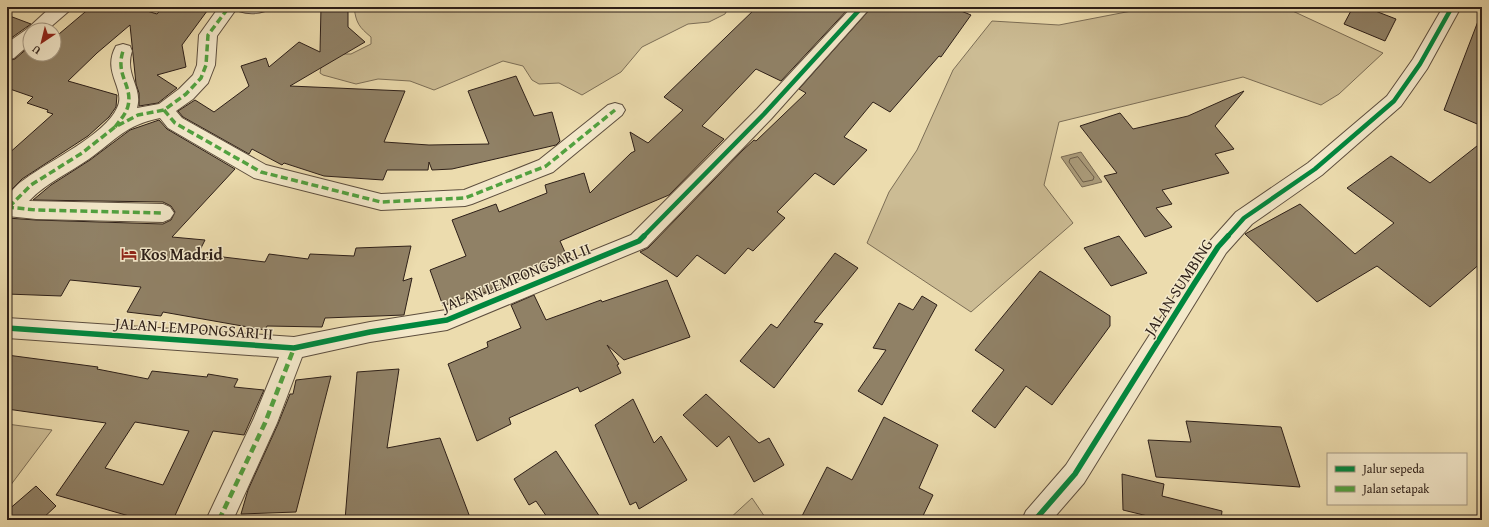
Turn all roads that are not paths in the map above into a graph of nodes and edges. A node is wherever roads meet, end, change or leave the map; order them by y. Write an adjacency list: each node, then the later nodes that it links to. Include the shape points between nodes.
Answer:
1 (64, 7): 6 (street)
2 (237, 7): 3 (street); 10 (street, via 208,34 206,65 201,78 186,94)
3 (259, 7)
4 (862, 7): 16 (street, JALAN LEMPONGSARI II, via 764,114 639,241 447,320 370,332)
5 (1452, 7): 18 (street, JALAN SUMBING, via 1420,64 1394,101 1315,169 1244,218 1218,247 1076,474)
6 (45, 22)
7 (22, 41): 9 (street)
8 (122, 51): 12 (street, via 119,65 128,101)
9 (7, 53)
10 (164, 110): 11 (street, via 175,123 261,172 381,202 465,198 546,166); 12 (street, via 138,115)
11 (615, 110)
12 (115, 127): 13 (street, via 82,153 31,185)
13 (8, 207): 14 (street)
14 (163, 213)
15 (7, 328): 16 (street, JALAN LEMPONGSARI II)
16 (294, 348): 17 (street, via 265,423)
17 (219, 520)
18 (1035, 520)

